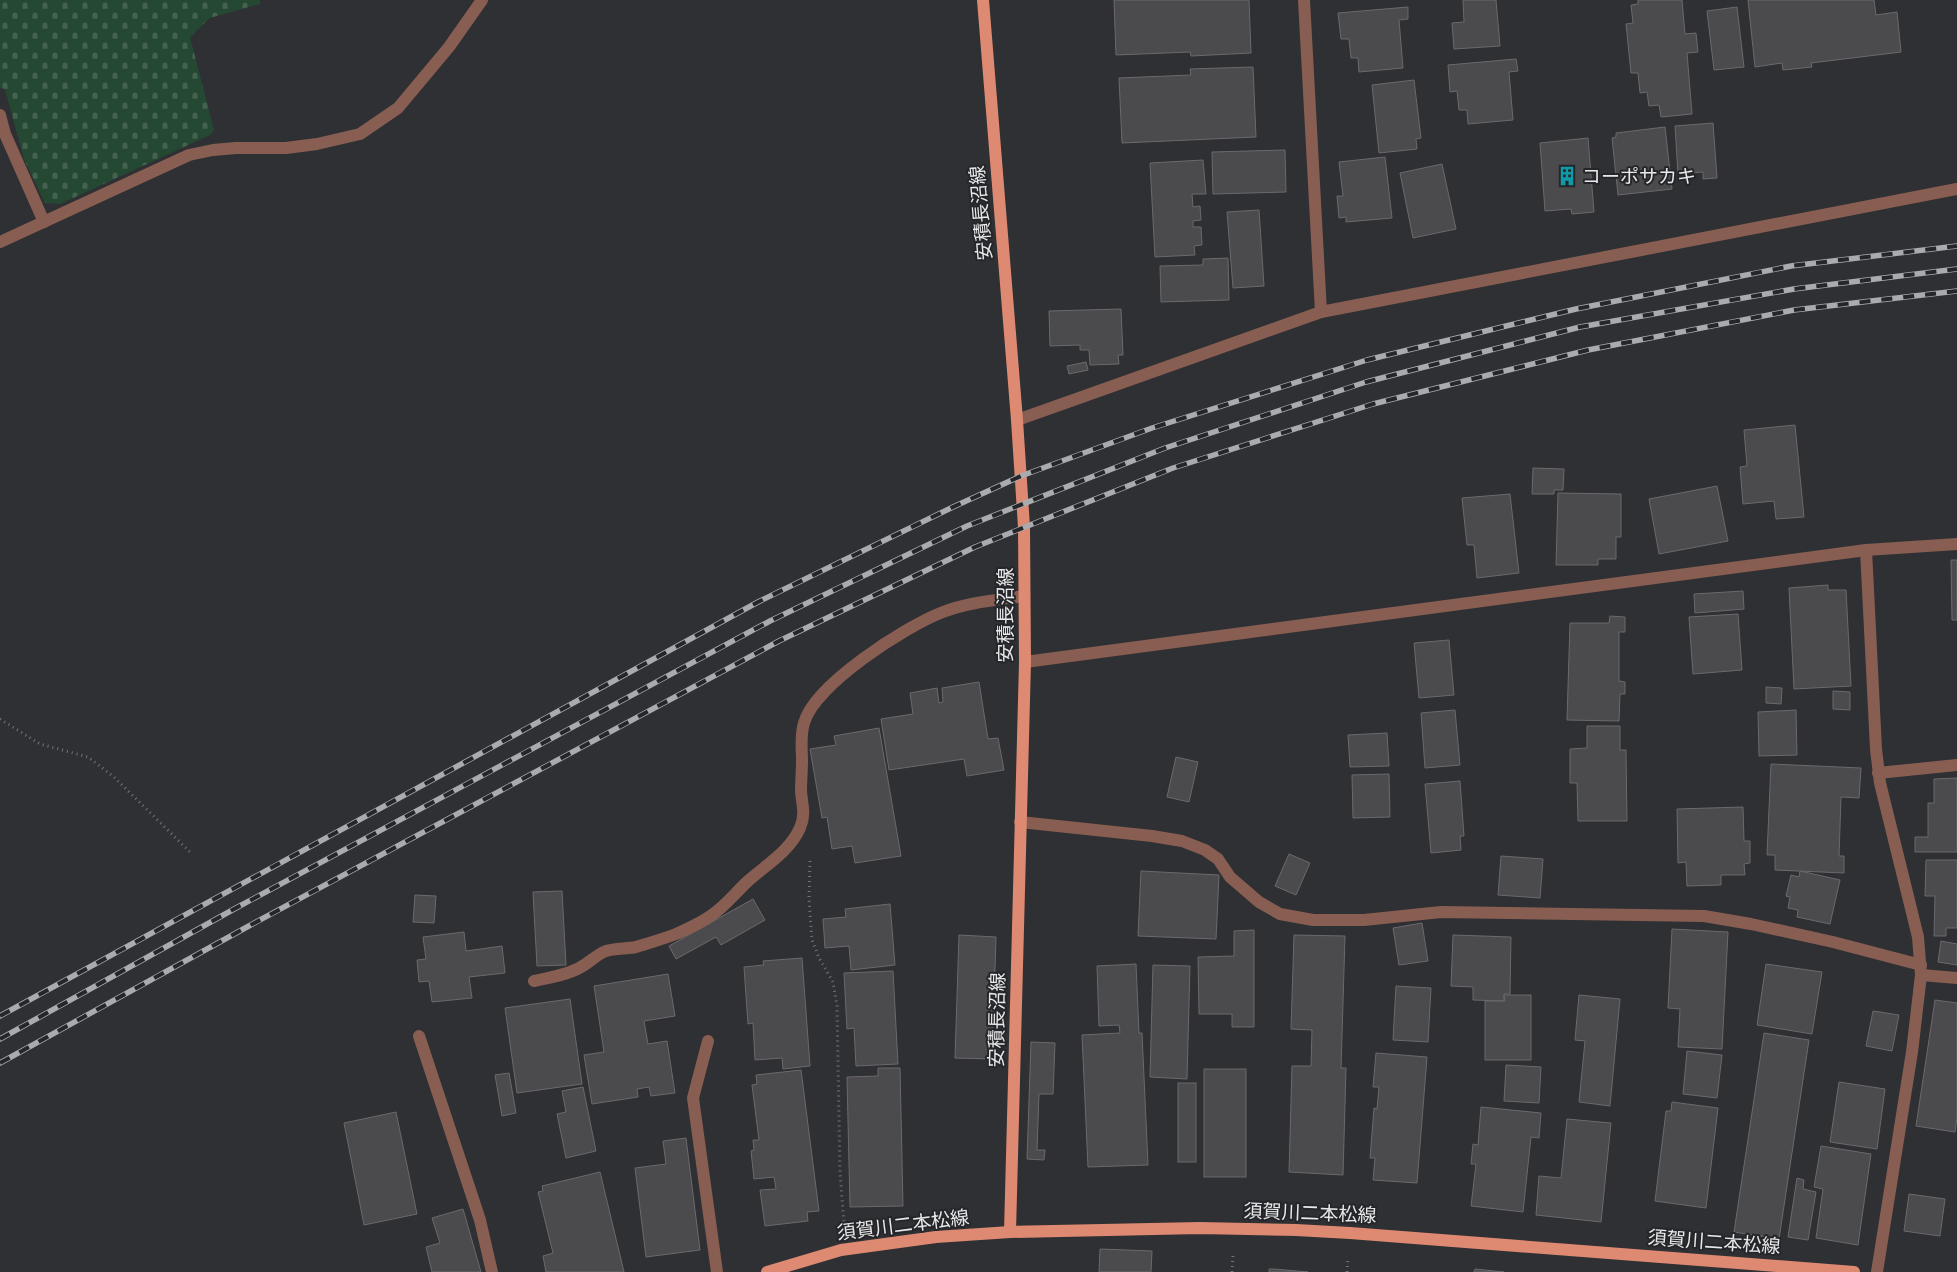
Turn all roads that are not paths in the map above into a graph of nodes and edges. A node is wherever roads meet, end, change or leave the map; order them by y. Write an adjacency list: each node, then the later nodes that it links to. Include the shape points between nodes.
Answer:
1 (482, 0): 6 (street, via 449,47 398,108 360,134 286,148 236,148 189,155)
2 (983, 0): 9 (main road, 安積長沼線)
3 (1304, 0): 8 (street)
4 (0, 115): 6 (street, via 5,134)
5 (1957, 189): 8 (street)
6 (44, 222): 7 (street)
7 (0, 242)
8 (1321, 312): 9 (street)
9 (1017, 420): 12 (main road, 安積長沼線, via 1024,527)
10 (1957, 544): 11 (street)
11 (1866, 550): 13 (street); 15 (street)
12 (1024, 596): 13 (main road, 安積長沼線); 19 (street, via 974,604 921,622 840,678 818,698 804,722 802,734 804,816 800,829 784,852 710,917 676,934 636,947 608,950 567,973)
13 (1025, 662): 16 (main road, 安積長沼線)
14 (1957, 765): 15 (street)
15 (1878, 773): 17 (street, via 1918,937)
16 (1020, 822): 17 (street, via 1182,841 1218,859 1230,877 1259,902 1280,914 1313,920 1364,920 1441,912 1704,916 1834,942); 22 (main road, 安積長沼線)
17 (1921, 970): 18 (street); 27 (street, via 1912,1052)
18 (1957, 978)
19 (534, 981)
20 (419, 1036): 23 (street, via 480,1220)
21 (708, 1041): 24 (street, via 693,1098)
22 (1010, 1232): 25 (main road, 須賀川二本松線, via 936,1237 846,1249); 26 (main road, 須賀川二本松線, via 1200,1228 1296,1230)
23 (492, 1272)
24 (717, 1272)
25 (767, 1272)
26 (1854, 1272)
27 (1877, 1272)

